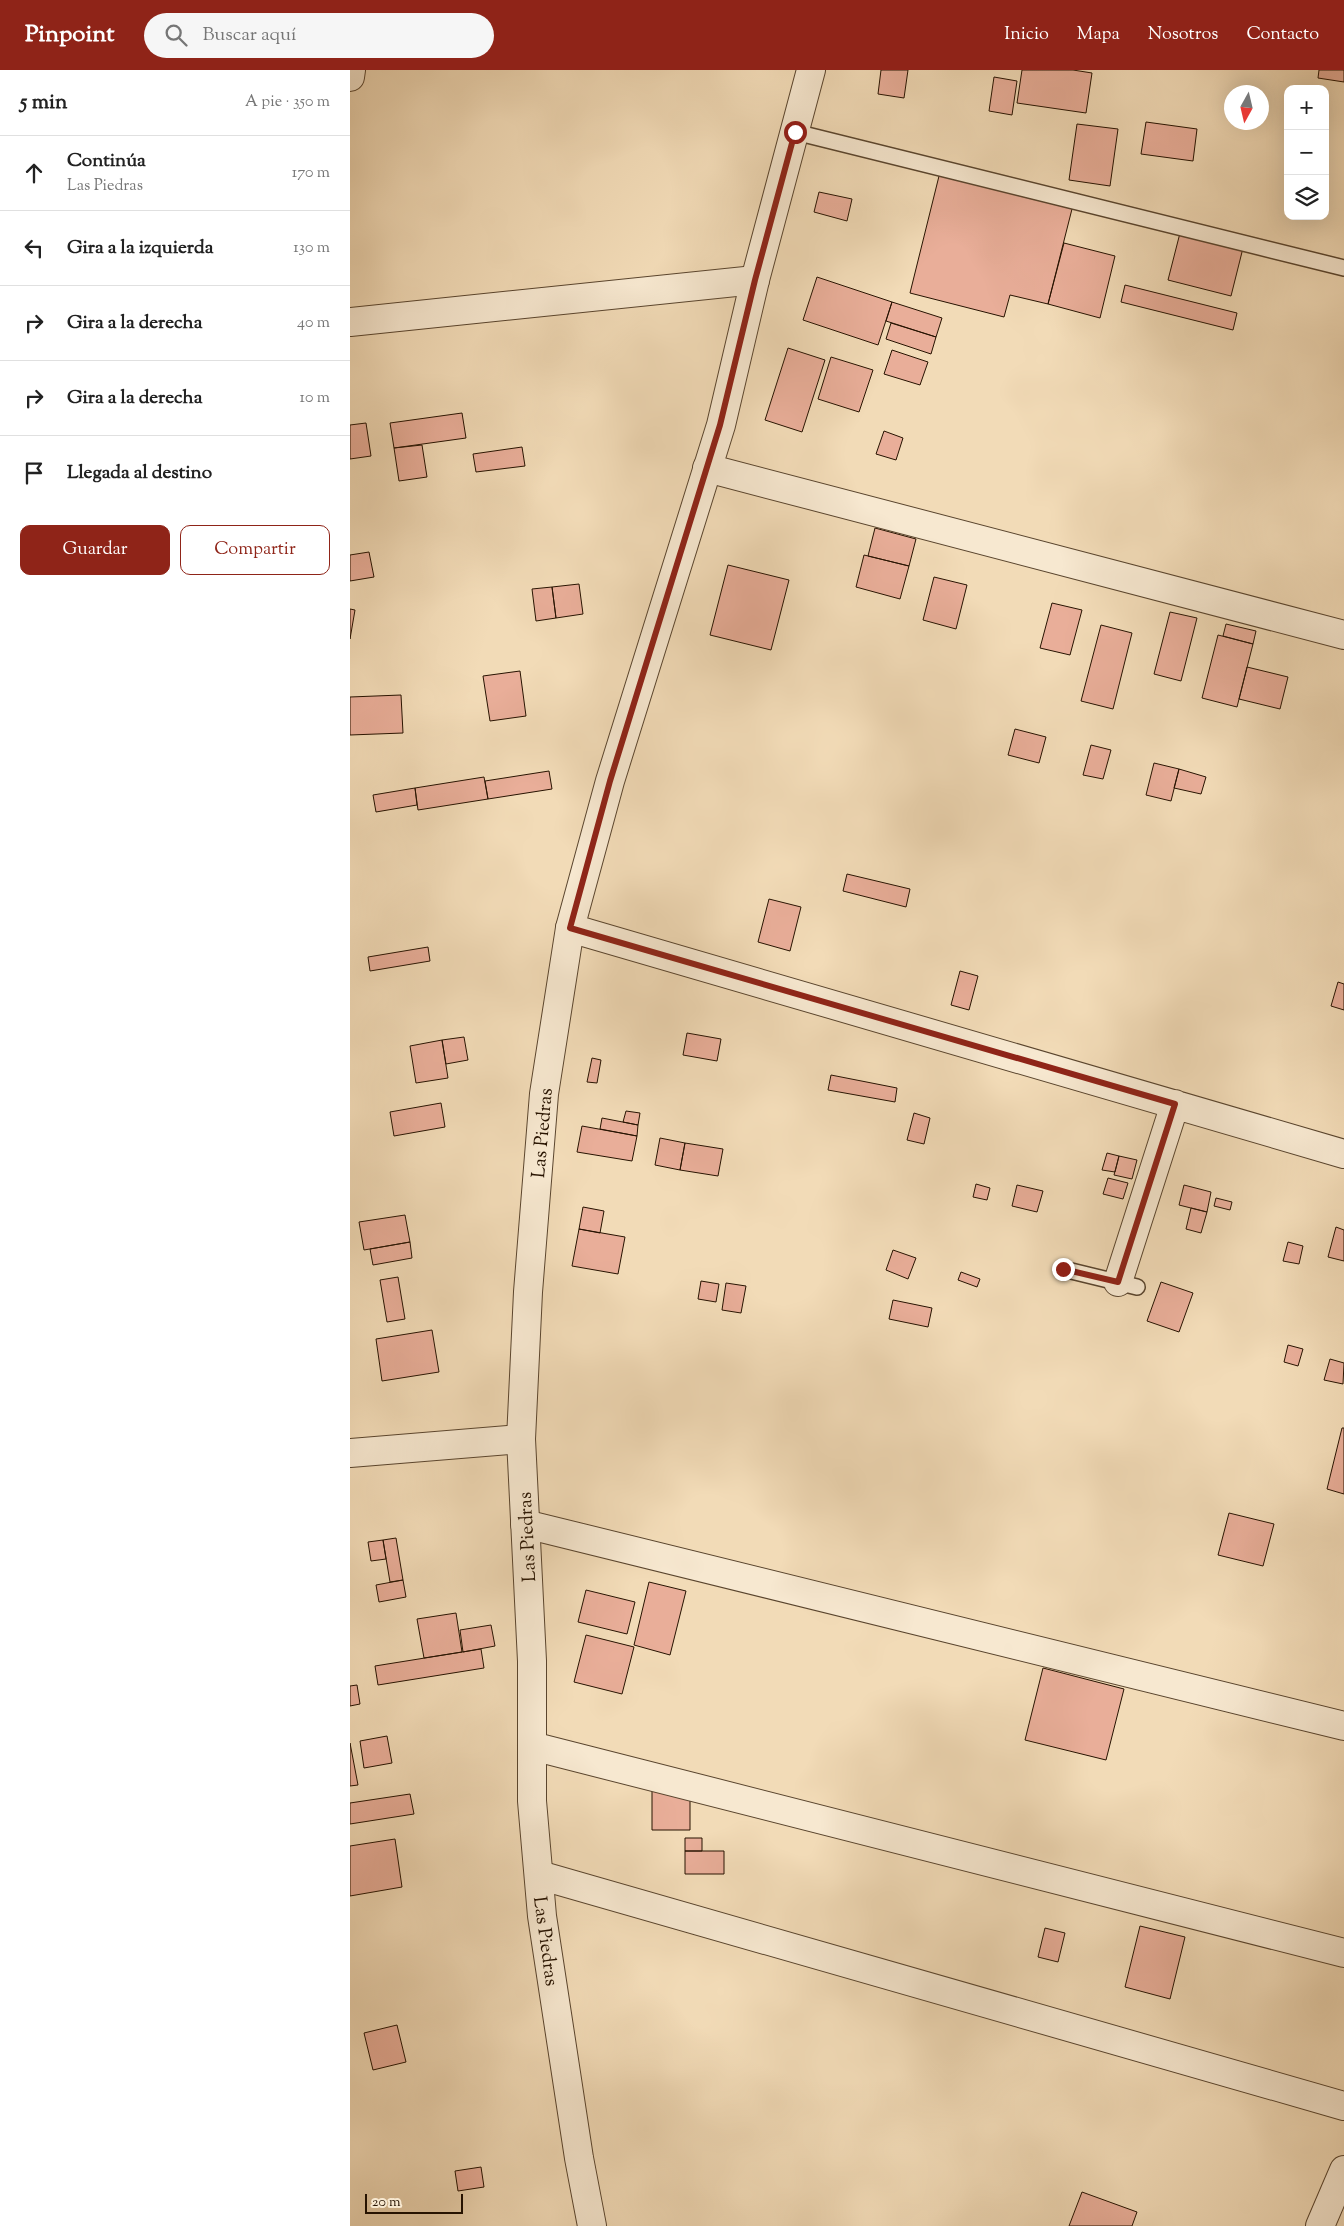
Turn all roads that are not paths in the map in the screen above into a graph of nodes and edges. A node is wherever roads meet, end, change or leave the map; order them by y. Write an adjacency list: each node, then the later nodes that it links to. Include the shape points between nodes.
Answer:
1 (351, 70): 3 (street)
2 (811, 70): 4 (street, Las Piedras)
3 (350, 77)
4 (795, 132): 5 (lane); 6 (street, Las Piedras)
5 (1344, 268)
6 (755, 280): 7 (street); 8 (street, Las Piedras)
7 (350, 322)
8 (707, 468): 9 (street); 10 (street, Las Piedras, via 610,781)
9 (1344, 635)
10 (570, 928): 11 (street); 15 (street, Las Piedras, via 544,1094 528,1292)
11 (1175, 1104): 12 (street); 14 (street)
12 (1344, 1154)
13 (1063, 1269): 14 (lane)
14 (1128, 1285)
15 (521, 1438): 16 (street); 17 (street, Las Piedras)
16 (350, 1453)
17 (525, 1524): 18 (street); 19 (street, Las Piedras, via 532,1661)
18 (1344, 1726)
19 (532, 1746): 20 (street, Las Piedras, via 532,1800); 21 (street)
20 (539, 1875): 22 (street); 24 (street, Las Piedras, via 542,1916)
21 (1344, 1954)
22 (1344, 2106)
23 (1344, 2170): 25 (street)
24 (592, 2226)
25 (1320, 2226)

